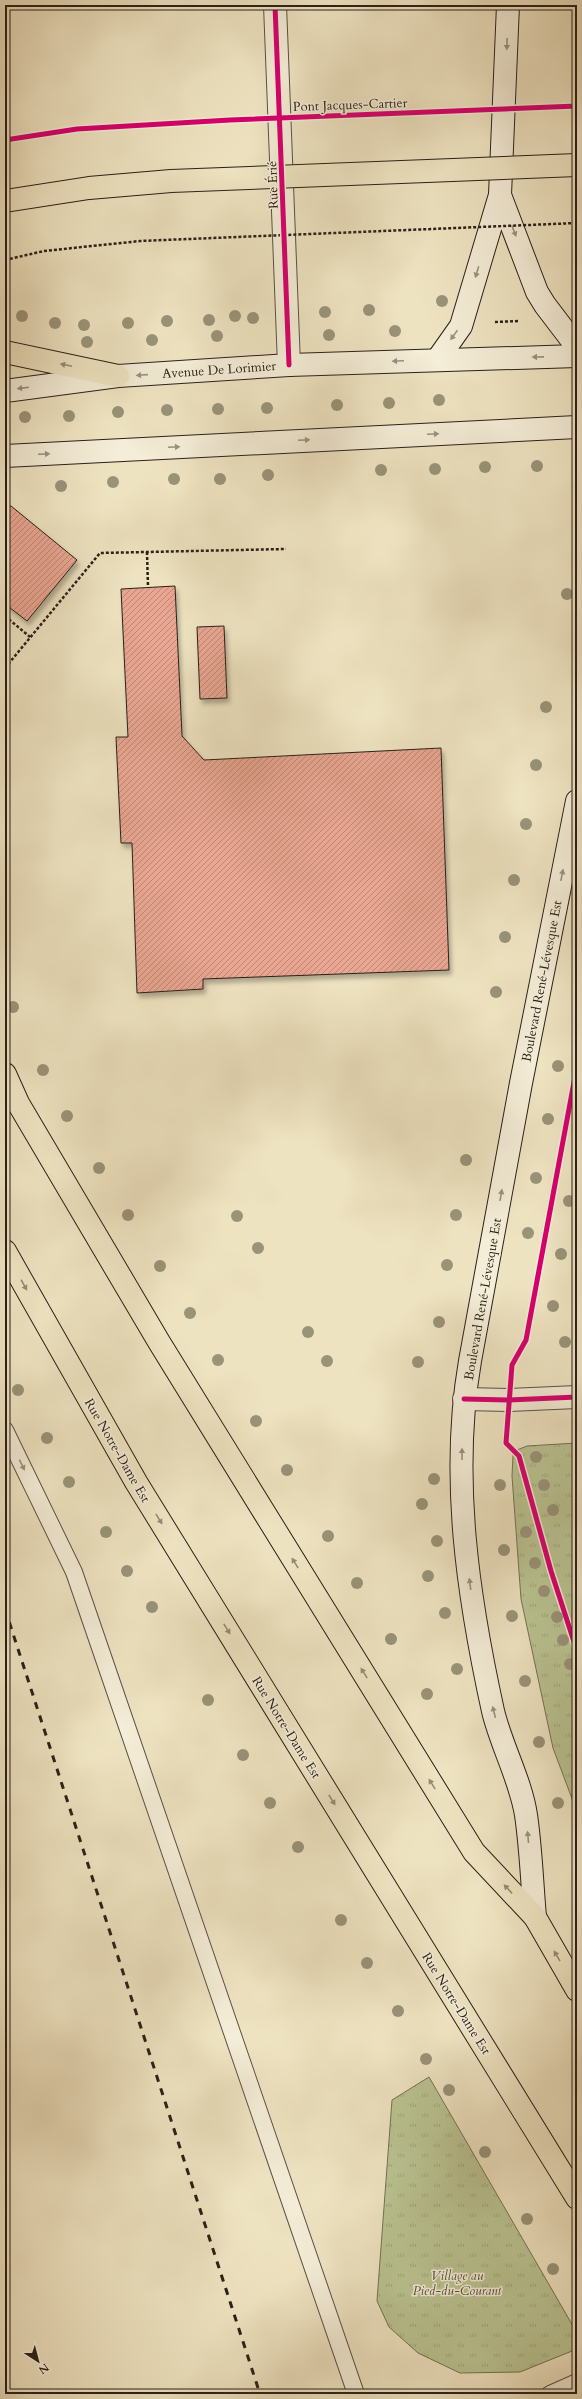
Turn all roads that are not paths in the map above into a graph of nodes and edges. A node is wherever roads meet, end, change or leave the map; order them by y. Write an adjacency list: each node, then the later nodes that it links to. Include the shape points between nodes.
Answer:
1 (275, 5): 10 (main road, Rue Érié)
2 (508, 5): 4 (main road, one-way to 4)
3 (577, 165): 5 (main road, bridge, via 144,183 48,193)
4 (500, 195): 6 (main road, one-way to 6, via 537,292); 9 (main road, one-way to 9, via 461,326)
5 (5, 201)
6 (577, 347)
7 (5, 352): 11 (main road, one-way to 7)
8 (577, 356): 9 (main road, Avenue De Lorimier, one-way to 9)
9 (437, 360): 10 (main road, Avenue De Lorimier, one-way to 10)
10 (289, 365): 11 (main road, Avenue De Lorimier, one-way to 11)
11 (118, 376): 12 (main road, Avenue De Lorimier, one-way to 12)
12 (5, 391)
13 (577, 427): 14 (main road, one-way to 13)
14 (5, 456)
15 (577, 801): 19 (main road, Boulevard René-Lévesque Est, one-way to 15, via 521,1083)
16 (5, 1074): 21 (main road, one-way to 16, via 474,1852 159,1342 18,1103)
17 (5, 1251): 23 (main road, Rue Notre-Dame Est, one-way to 23, via 140,1488)
18 (577, 1397): 19 (main road)
19 (464, 1399): 21 (main road, Boulevard René-Lévesque Est, one-way to 19, via 526,1814 494,1713 472,1600 464,1536)
20 (5, 1430): 25 (lane, one-way to 25, via 74,1572)
21 (535, 1917): 22 (main road, one-way to 21)
22 (577, 1990)
23 (577, 2198)
24 (577, 2382): 26 (lane)
25 (356, 2394)
26 (550, 2394)

